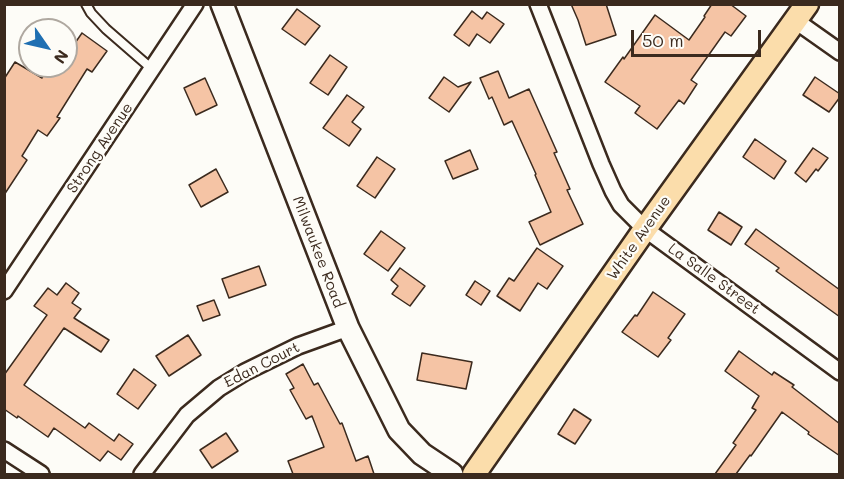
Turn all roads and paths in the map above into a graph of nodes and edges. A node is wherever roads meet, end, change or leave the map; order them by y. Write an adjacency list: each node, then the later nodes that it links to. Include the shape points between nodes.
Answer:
1 (86, 4): 7 (lane, via 106,28)
2 (195, 4): 7 (street, Strong Avenue)
3 (222, 4): 10 (street, Milwaukee Road)
4 (538, 4): 8 (street, La Salle Street, via 613,191)
5 (802, 10): 6 (street); 8 (main road, White Avenue)
6 (840, 52)
7 (152, 69): 9 (street, Strong Avenue)
8 (645, 229): 11 (street, La Salle Street); 16 (main road, White Avenue)
9 (4, 291)
10 (348, 328): 14 (street, Edan Court, via 298,346 219,388 187,415); 15 (street, Milwaukee Road, via 399,430 422,454)
11 (840, 372)
12 (4, 450): 13 (street)
13 (41, 474)
14 (142, 474)
15 (452, 474)
16 (474, 474)

